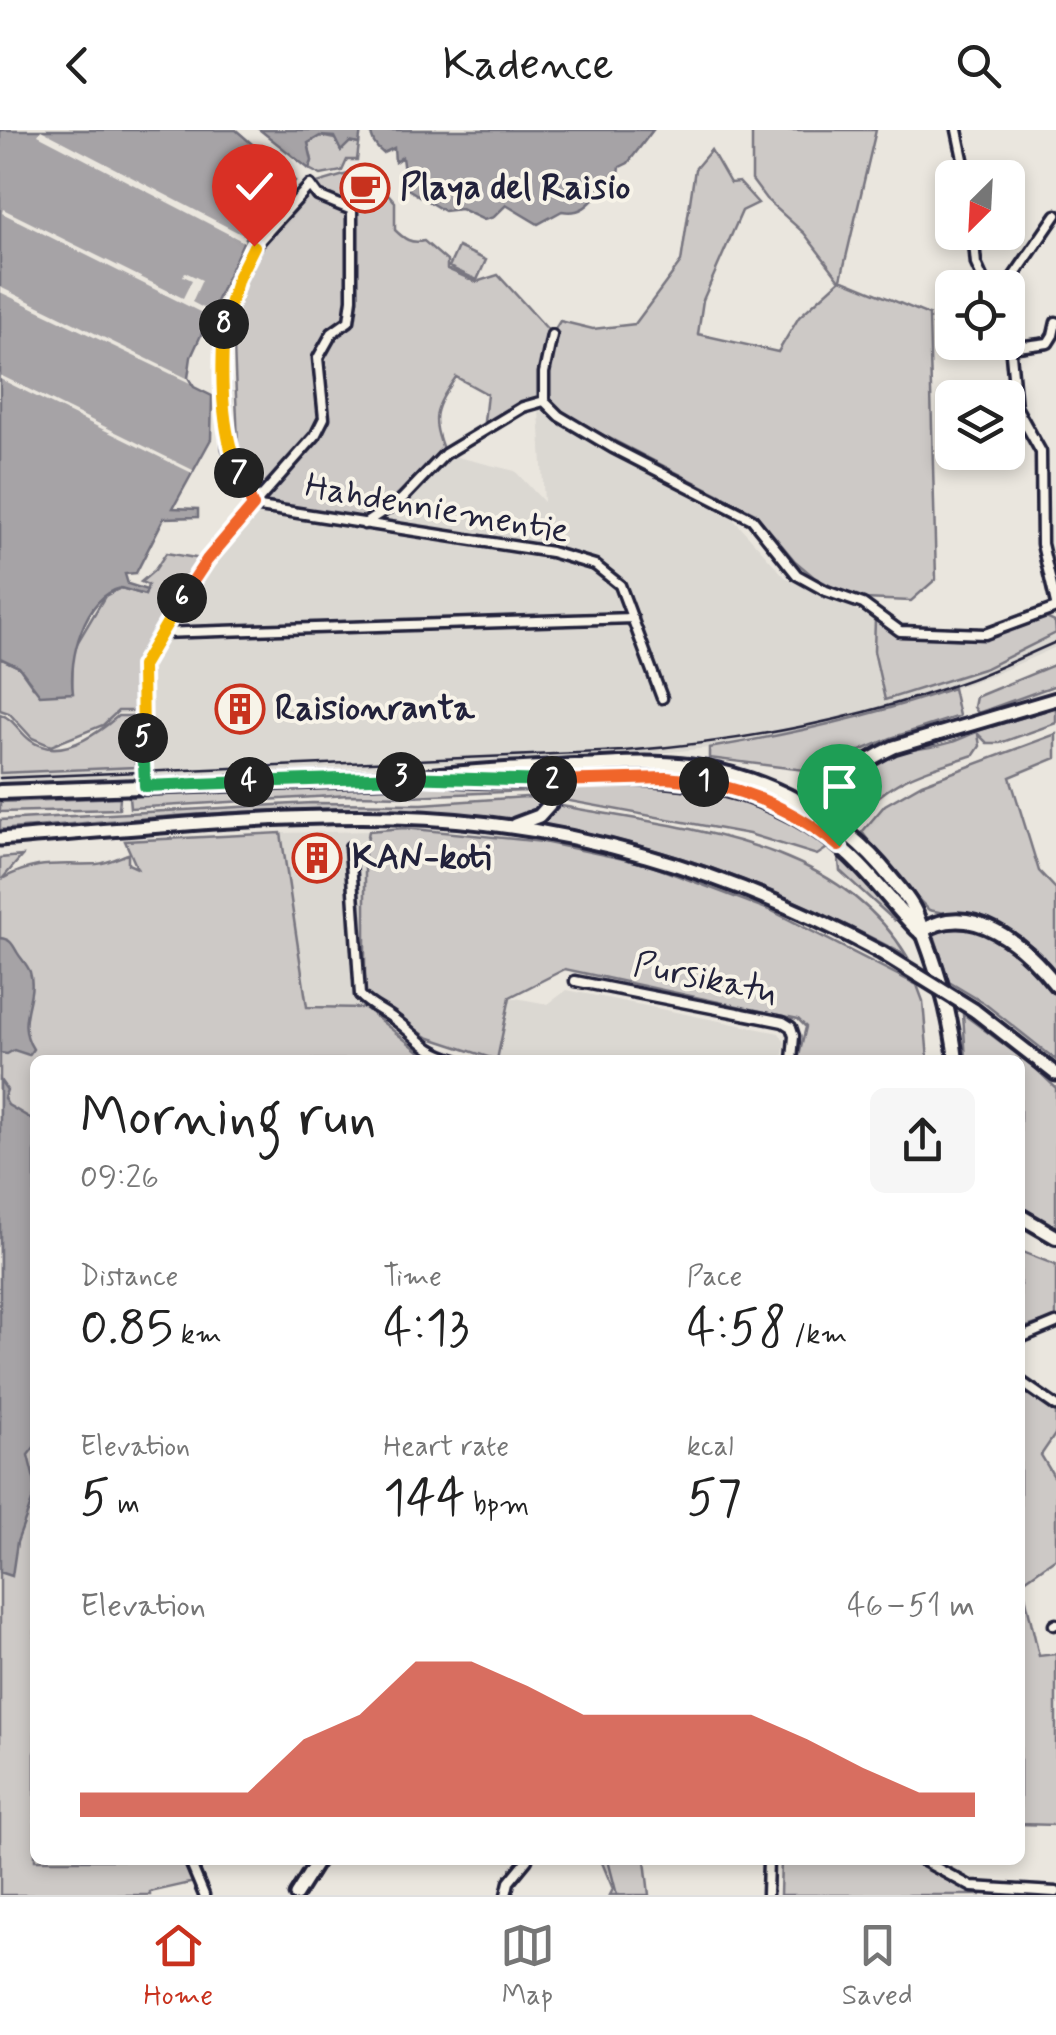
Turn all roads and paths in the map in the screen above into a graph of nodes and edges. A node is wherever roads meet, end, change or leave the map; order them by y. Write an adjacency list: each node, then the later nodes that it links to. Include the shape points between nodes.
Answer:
1 (956, 130): 2 (street)
2 (963, 160)
3 (1056, 215): 4 (street)
4 (1018, 270)
5 (1056, 322): 7 (street, via 1048,342)
6 (552, 335): 9 (street)
7 (1025, 346)
8 (1011, 360): 12 (street, via 1016,407 1041,452 1042,544)
9 (544, 401): 11 (street, via 445,454 402,499); 13 (street, via 612,448 752,519 797,575 863,604 900,631 985,634)
10 (253, 506): 10 (street, via 228,448 224,321 254,246 310,185 318,196 352,210 349,321 332,333 318,358 324,418 315,436); 11 (street, Hahdenniementie); 15 (street, Hahdenniementie, via 207,560)
11 (364, 524): 14 (street, Hahdenniementie, via 551,552 595,565 620,585)
12 (1052, 570): 13 (street)
13 (1056, 606)
14 (632, 618): 15 (street); 16 (street, Hahdenniementie)
15 (160, 634): 21 (street, Hahdenniementie, via 141,677)
16 (662, 698)
17 (1056, 699): 23 (main road, via 894,747 846,773)
18 (584, 766): 19 (main road); 20 (main road); 23 (main road, via 710,770 762,785)
19 (422, 776): 20 (main road); 21 (main road)
20 (571, 781): 23 (main road, via 703,782); 24 (main road, via 539,816)
21 (145, 786): 22 (main road)
22 (0, 792)
23 (809, 816): 27 (main road, via 857,841 916,913)
24 (506, 827): 25 (main road, via 332,817); 33 (main road, bridge, via 606,845 784,904 882,952 974,1010)
25 (0, 839)
26 (350, 847): 30 (street, via 360,995)
27 (920, 932): 29 (main road, via 942,922 993,928 1023,947); 32 (main road, via 948,1004)
28 (575, 981): 31 (street, Pursikatu, via 783,1022 794,1036)
29 (1056, 984)
30 (444, 1055)
31 (792, 1055)
32 (955, 1055)
33 (1056, 1074)
34 (1025, 1219): 35 (main road)
35 (1056, 1237)
36 (1056, 1323): 37 (street)
37 (1025, 1336)
38 (1025, 1385): 39 (street)
39 (1056, 1406)
40 (191, 1865): 47 (street)
41 (310, 1865): 48 (main road)
42 (523, 1865): 49 (street)
43 (768, 1865): 50 (street)
44 (931, 1865): 46 (street)
45 (1056, 1892): 46 (street)
46 (993, 1893)
47 (204, 1895)
48 (296, 1895)
49 (506, 1895)
50 (768, 1895)

